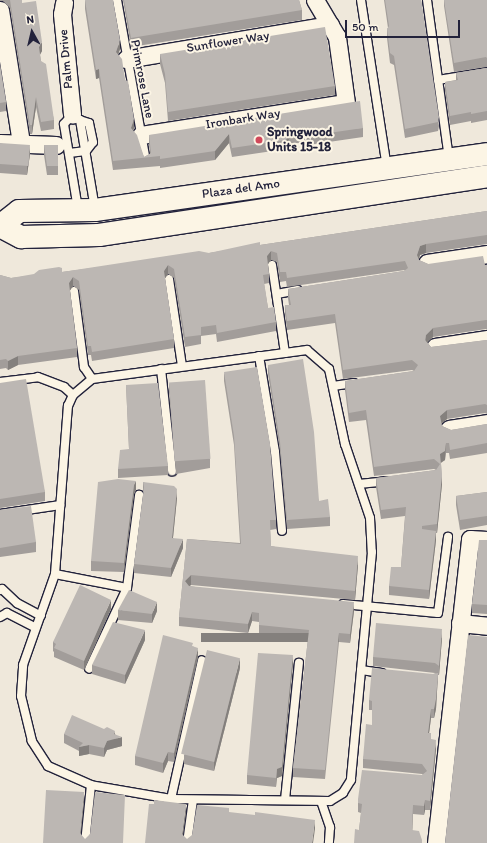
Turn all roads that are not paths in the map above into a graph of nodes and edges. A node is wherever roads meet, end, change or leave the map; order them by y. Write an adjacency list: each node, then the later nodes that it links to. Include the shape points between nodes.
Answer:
1 (8, 0): 7 (street)
2 (117, 0): 10 (lane, Primrose Lane)
3 (315, 0): 9 (street)
4 (361, 0): 22 (lane)
5 (427, 0): 12 (lane)
6 (64, 1): 13 (street, Palm Drive, via 62,14)
7 (0, 2)
8 (0, 10): 16 (street)
9 (330, 25): 10 (street, Sunflower Way); 14 (street, Ironbark Way, via 337,37 346,102)
10 (126, 59): 14 (lane, Primrose Lane)
11 (487, 72): 12 (lane)
12 (438, 80): 20 (lane)
13 (76, 117): 17 (lane, Palm Drive, via 64,124); 18 (lane, Palm Drive)
14 (141, 135): 21 (lane, Primrose Lane)
15 (0, 143): 16 (street)
16 (21, 144): 17 (street)
17 (62, 149): 18 (lane); 25 (lane, Palm Drive)
18 (86, 151): 25 (lane, Palm Drive)
19 (487, 154): 20 (main road, Plaza del Amo)
20 (449, 160): 22 (main road, Plaza del Amo)
21 (146, 161)
22 (387, 169): 24 (main road); 25 (main road, Plaza del Amo)
23 (487, 176): 24 (main road, Plaza del Amo)
24 (390, 192): 27 (main road, Plaza del Amo)
25 (87, 210): 26 (main road, Plaza del Amo, via 19,211); 27 (main road)
26 (0, 226): 27 (main road, Plaza del Amo, via 21,237)
27 (90, 235)
28 (487, 254): 29 (street)
29 (427, 263)
30 (272, 265): 34 (lane)
31 (169, 279): 39 (lane)
32 (308, 289): 34 (lane)
33 (74, 291): 41 (lane, via 84,367)
34 (277, 294): 37 (lane)
35 (487, 339): 36 (street)
36 (435, 347)
37 (285, 353): 38 (lane); 44 (lane, via 307,350 329,369)
38 (258, 356): 39 (lane); 54 (lane, via 274,452)
39 (182, 366): 40 (lane)
40 (161, 369): 41 (lane); 48 (lane)
41 (92, 379): 45 (lane)
42 (0, 382): 45 (lane, via 38,377 64,388)
43 (362, 382): 44 (lane)
44 (333, 386): 50 (lane, via 346,444)
45 (73, 395): 52 (lane, via 68,406)
46 (487, 424): 47 (street)
47 (449, 429)
48 (172, 471)
49 (397, 479): 50 (lane)
50 (359, 484): 61 (lane, via 370,518 372,552)
51 (139, 495): 58 (lane)
52 (60, 505): 53 (lane); 57 (lane)
53 (0, 514)
54 (282, 531)
55 (448, 537): 61 (lane, via 438,613)
56 (487, 540): 64 (street, via 470,539)
57 (56, 574): 58 (lane); 63 (lane)
58 (127, 588): 69 (lane)
59 (0, 590): 63 (lane)
60 (336, 603): 61 (lane)
61 (367, 606): 70 (lane)
62 (0, 616): 66 (lane, via 7,613)
63 (40, 616): 66 (lane)
64 (460, 623): 65 (street); 80 (street)
65 (487, 626)
66 (35, 627): 72 (lane, via 23,665 21,696 32,742 48,766)
67 (202, 660): 73 (lane)
68 (299, 662): 75 (lane)
69 (89, 670)
70 (361, 670): 71 (lane); 76 (lane, via 356,773 343,793 330,801)
71 (390, 674)
72 (91, 785): 73 (lane); 77 (lane)
73 (170, 799): 74 (lane)
74 (193, 800): 75 (lane); 78 (lane)
75 (285, 800): 76 (lane)
76 (321, 801): 79 (lane, via 330,827)
77 (85, 843)
78 (187, 843)
79 (329, 843)
80 (436, 843)

